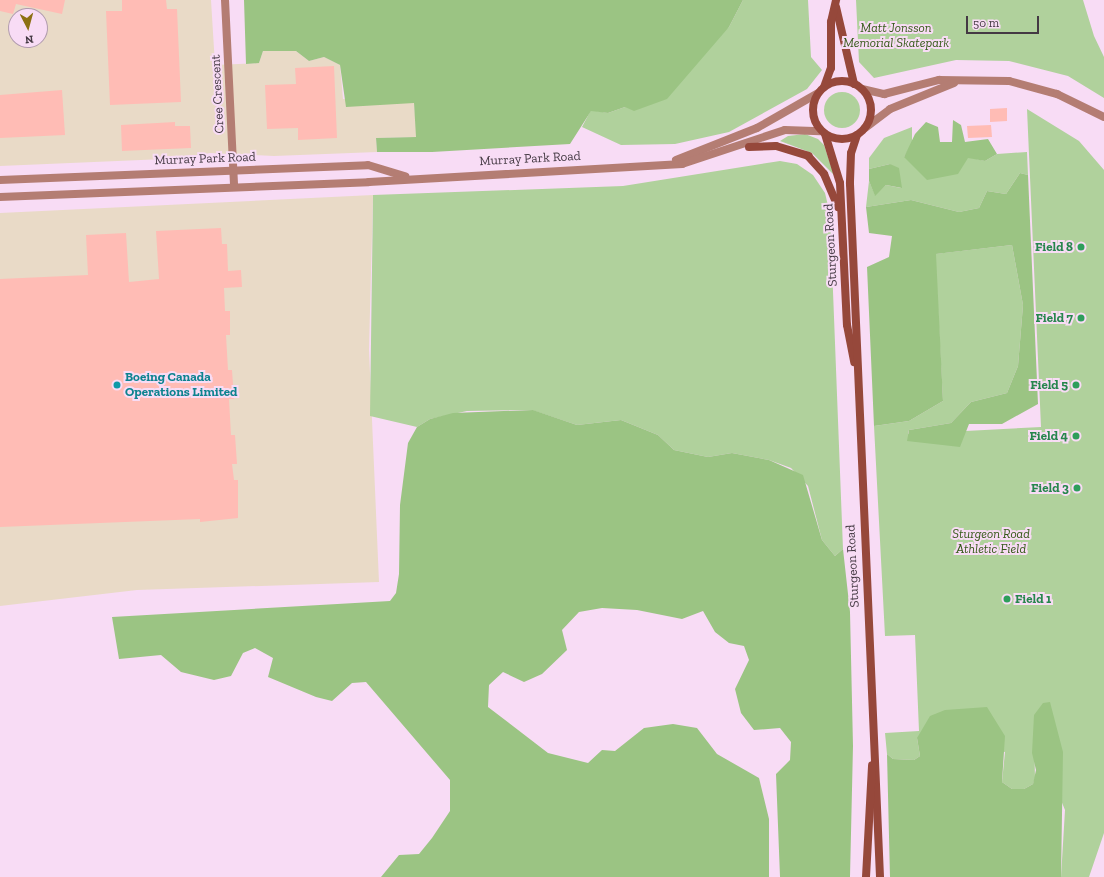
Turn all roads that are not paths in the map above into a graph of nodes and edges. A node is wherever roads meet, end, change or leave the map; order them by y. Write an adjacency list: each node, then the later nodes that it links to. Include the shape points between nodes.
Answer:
1 (225, 0): 14 (street, Cree Crescent)
2 (836, 4): 4 (main road); 6 (main road, via 831,22 831,68)
3 (968, 79): 5 (street, via 939,80 884,94); 7 (street, via 1024,83 1068,98); 8 (street, via 916,96 890,109)
4 (854, 84): 5 (main road); 6 (main road, via 839,81)
5 (862, 89): 8 (main road, via 871,108)
6 (821, 90): 9 (main road, via 813,112); 13 (street, Murray Park Road, via 787,114 720,145)
7 (1104, 117)
8 (865, 128): 10 (main road)
9 (823, 132): 10 (main road, via 841,139); 12 (street, Murray Park Road, via 785,130); 19 (main road, Sturgeon Road, via 838,171)
10 (857, 135): 20 (main road, Sturgeon Road, via 850,172 858,323)
11 (749, 147): 12 (street); 19 (main road, via 776,146 808,156 824,174)
12 (729, 150): 13 (street, Murray Park Road, via 693,162)
13 (651, 166): 15 (street, Murray Park Road)
14 (233, 169): 15 (street, Murray Park Road, via 368,165); 16 (street, Murray Park Road); 17 (street, Cree Crescent)
15 (410, 177): 17 (street, Murray Park Road)
16 (0, 180)
17 (234, 187): 18 (street, Murray Park Road)
18 (0, 197)
19 (841, 220): 20 (main road, Sturgeon Road, via 847,325)
20 (857, 381): 21 (main road, Sturgeon Road)
21 (873, 750): 22 (main road, Sturgeon Road); 23 (main road, Sturgeon Road)
22 (866, 877)
23 (880, 877)

